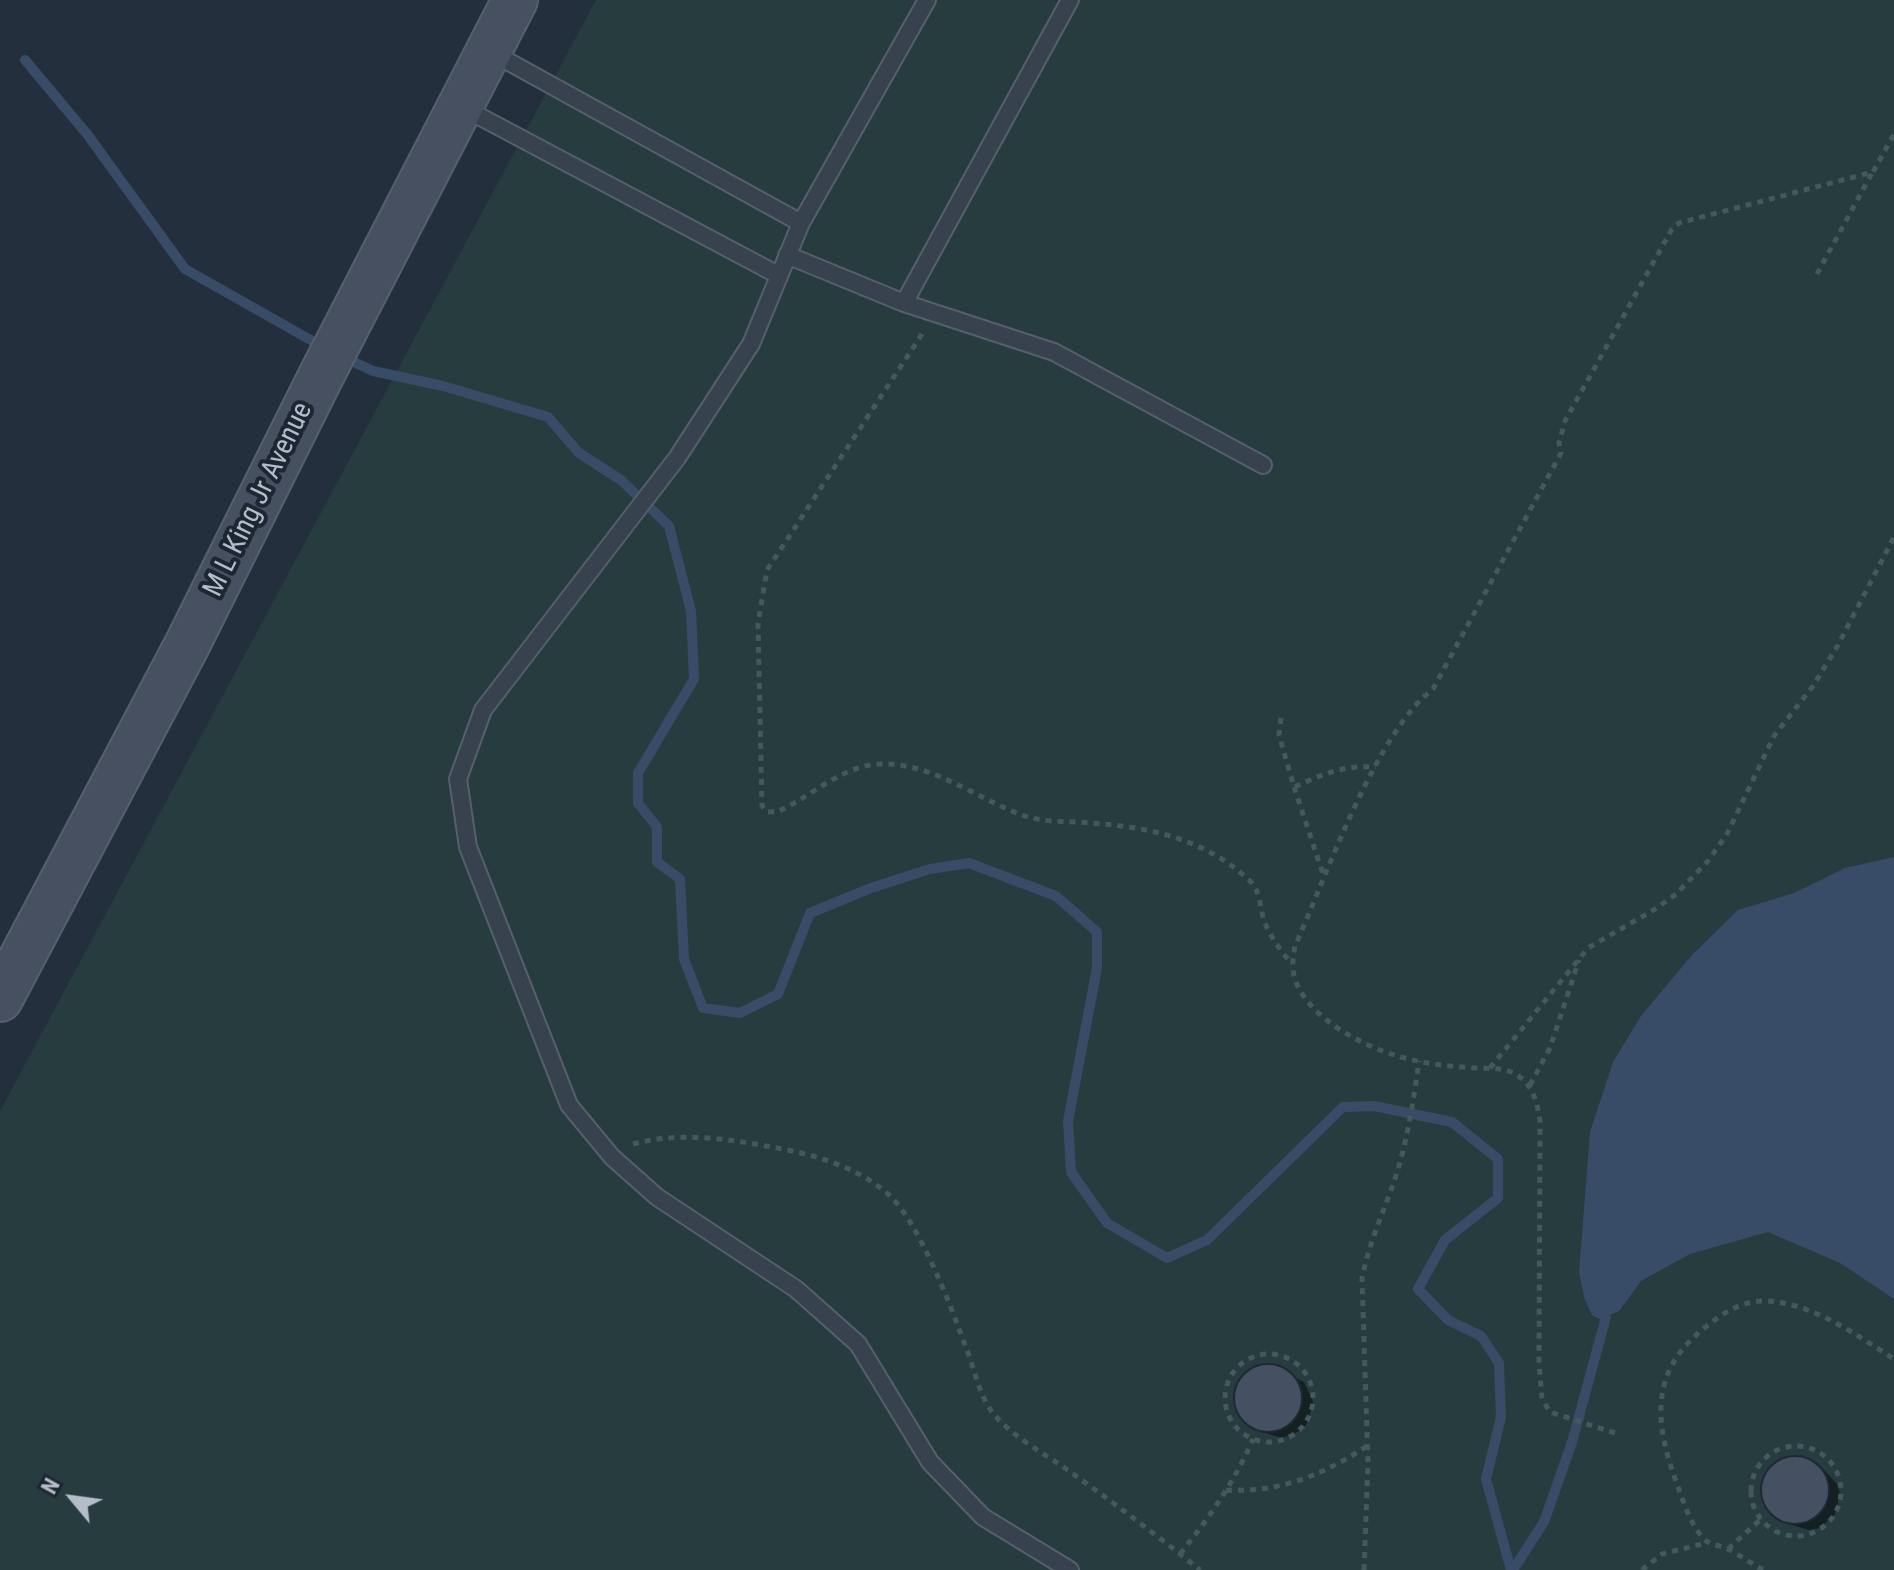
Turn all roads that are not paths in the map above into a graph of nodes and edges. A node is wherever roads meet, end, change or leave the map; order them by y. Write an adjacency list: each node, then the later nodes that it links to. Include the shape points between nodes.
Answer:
1 (515, 0): 4 (street, M L King Jr Avenue)
2 (927, 0): 6 (lane)
3 (1070, 0): 9 (lane)
4 (488, 50): 5 (street, M L King Jr Avenue); 6 (lane)
5 (458, 105): 8 (lane); 11 (street, M L King Jr Avenue, via 187,645)
6 (801, 223): 7 (lane)
7 (787, 255): 8 (lane); 9 (lane)
8 (778, 275): 12 (lane, via 751,344 677,458 483,710 458,779 468,847 569,1105 609,1153 657,1197 796,1289 858,1344 930,1462 983,1517)
9 (904, 303): 10 (lane, via 1054,352)
10 (1263, 465)
11 (0, 999)
12 (1070, 1570)

